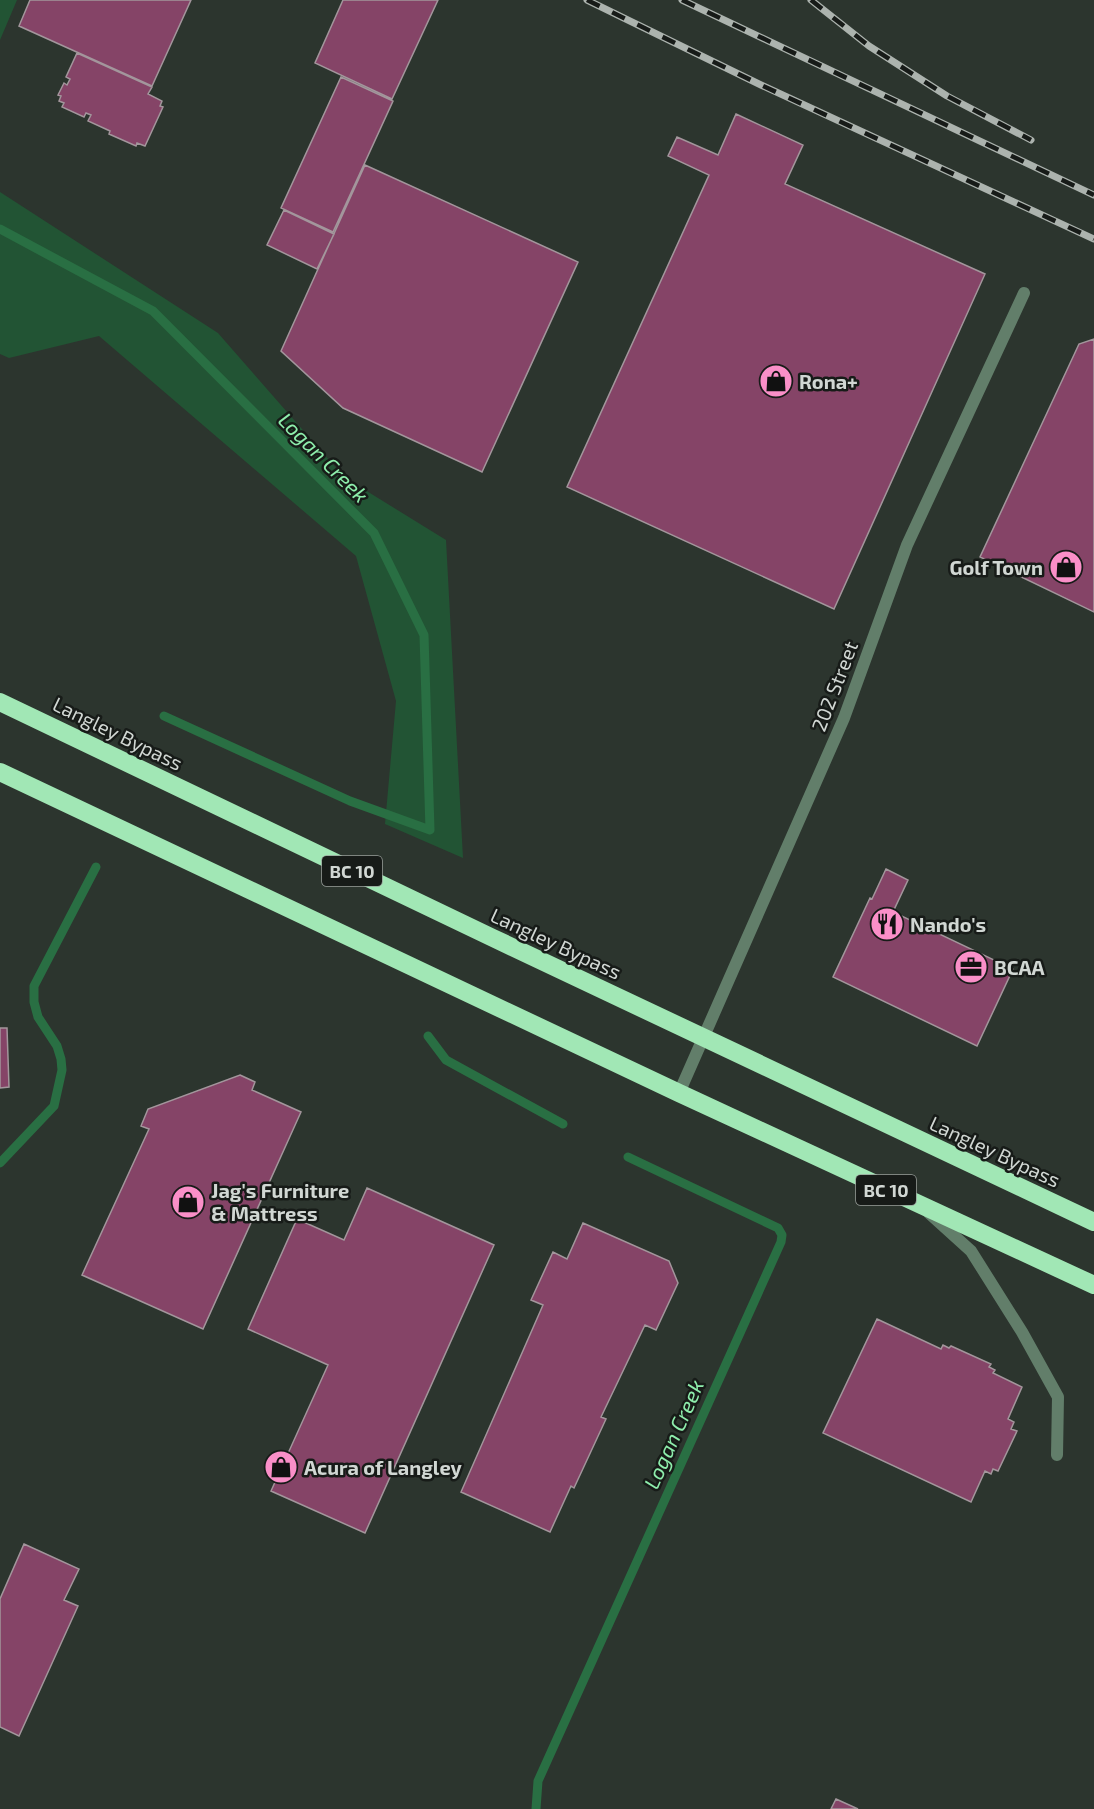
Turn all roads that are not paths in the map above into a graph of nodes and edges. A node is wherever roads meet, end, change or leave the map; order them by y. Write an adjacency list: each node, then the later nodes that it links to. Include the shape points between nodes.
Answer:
1 (1024, 293): 4 (street, 202 Street, via 907,544 844,718)
2 (0, 702): 4 (highway, Langley Bypass / BC 10)
3 (0, 772): 5 (highway, BC 10)
4 (704, 1038): 5 (street, 202 Street); 7 (highway, Langley Bypass / BC 10)
5 (679, 1093): 6 (highway, BC 10)
6 (919, 1204): 8 (highway, BC 10); 9 (street, via 971,1251 1028,1341 1058,1396)
7 (1094, 1222)
8 (1094, 1285)
9 (1057, 1455)

